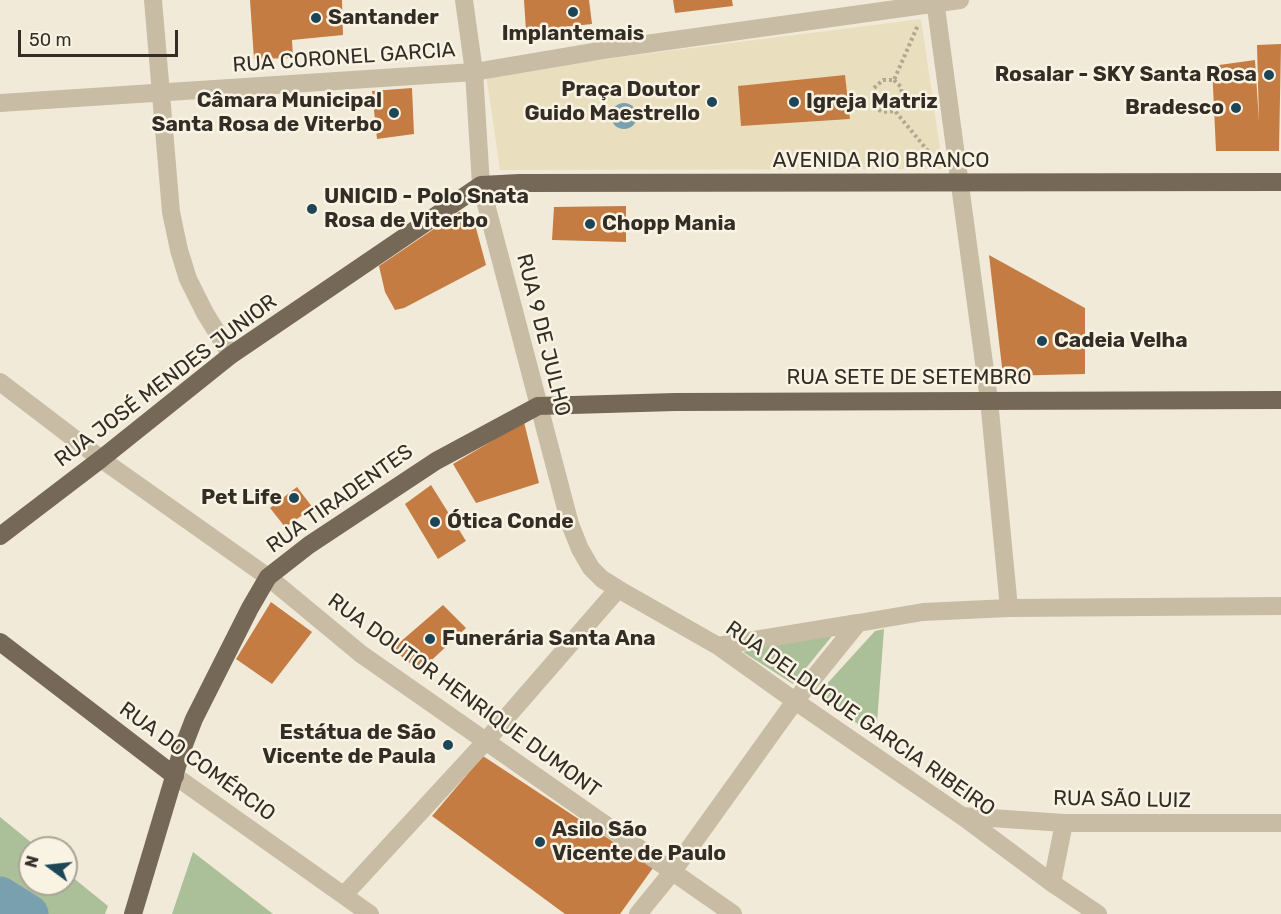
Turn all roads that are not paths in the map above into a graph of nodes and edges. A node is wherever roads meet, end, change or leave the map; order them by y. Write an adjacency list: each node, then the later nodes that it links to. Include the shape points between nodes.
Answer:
1 (153, 0): 6 (street)
2 (464, 0): 5 (street, RUA 9 DE JULHO)
3 (960, 0): 4 (street, RUA CORONEL GARCIA)
4 (935, 2): 5 (street, RUA CORONEL GARCIA); 10 (street)
5 (474, 72): 6 (street, RUA CORONEL GARCIA); 9 (street, RUA 9 DE JULHO)
6 (160, 92): 7 (street, RUA CORONEL GARCIA); 11 (street, via 171,212 179,250 188,279)
7 (0, 104)
8 (1281, 182): 10 (main road, AVENIDA RIO BRANCO)
9 (481, 184): 10 (main road, AVENIDA RIO BRANCO); 11 (main road, RUA JOSÉ MENDES JUNIOR); 15 (street, RUA 9 DE JULHO)
10 (960, 184): 13 (street)
11 (231, 355): 16 (main road, RUA JOSÉ MENDES JUNIOR)
12 (0, 382): 16 (street, RUA DOUTOR HENRIQUE DUMONT)
13 (989, 400): 14 (main road, RUA SETE DE SETEMBRO); 15 (main road, RUA SETE DE SETEMBRO); 22 (street)
14 (1281, 400)
15 (538, 406): 18 (street, RUA 9 DE JULHO, via 570,524); 19 (main road, RUA TIRADENTES, via 436,461 309,544)
16 (101, 459): 17 (main road, RUA JOSÉ MENDES JUNIOR); 19 (street, RUA DOUTOR HENRIQUE DUMONT)
17 (0, 536)
18 (591, 568): 20 (street, RUA DELDUQUE GARCIA RIBEIRO)
19 (268, 577): 27 (street, RUA DOUTOR HENRIQUE DUMONT, via 361,654); 28 (main road, RUA TIRADENTES, via 194,719)
20 (618, 589): 25 (street, RUA DELDUQUE GARCIA RIBEIRO); 27 (street)
21 (1281, 606): 22 (street)
22 (1009, 608): 23 (street, via 923,612)
23 (858, 622): 25 (street); 26 (street)
24 (0, 642): 28 (main road, RUA DO COMÉRCIO)
25 (718, 646): 26 (street, RUA DELDUQUE GARCIA RIBEIRO)
26 (795, 701): 29 (street, RUA DELDUQUE GARCIA RIBEIRO); 32 (street)
27 (485, 742): 32 (street, RUA DOUTOR HENRIQUE DUMONT); 34 (street)
28 (175, 776): 34 (street, RUA DO COMÉRCIO); 35 (main road, RUA TIRADENTES)
29 (962, 816): 30 (street, RUA SÃO LUIZ); 33 (street, RUA DELDUQUE GARCIA RIBEIRO)
30 (1064, 823): 31 (street, RUA SÃO LUIZ); 33 (street)
31 (1281, 823)
32 (673, 871): 37 (street); 38 (street, RUA DOUTOR HENRIQUE DUMONT)
33 (1052, 883): 39 (street, RUA DELDUQUE GARCIA RIBEIRO)
34 (344, 895): 36 (street, RUA DO COMÉRCIO)
35 (133, 914)
36 (370, 914)
37 (638, 914)
38 (732, 914)
39 (1098, 914)

